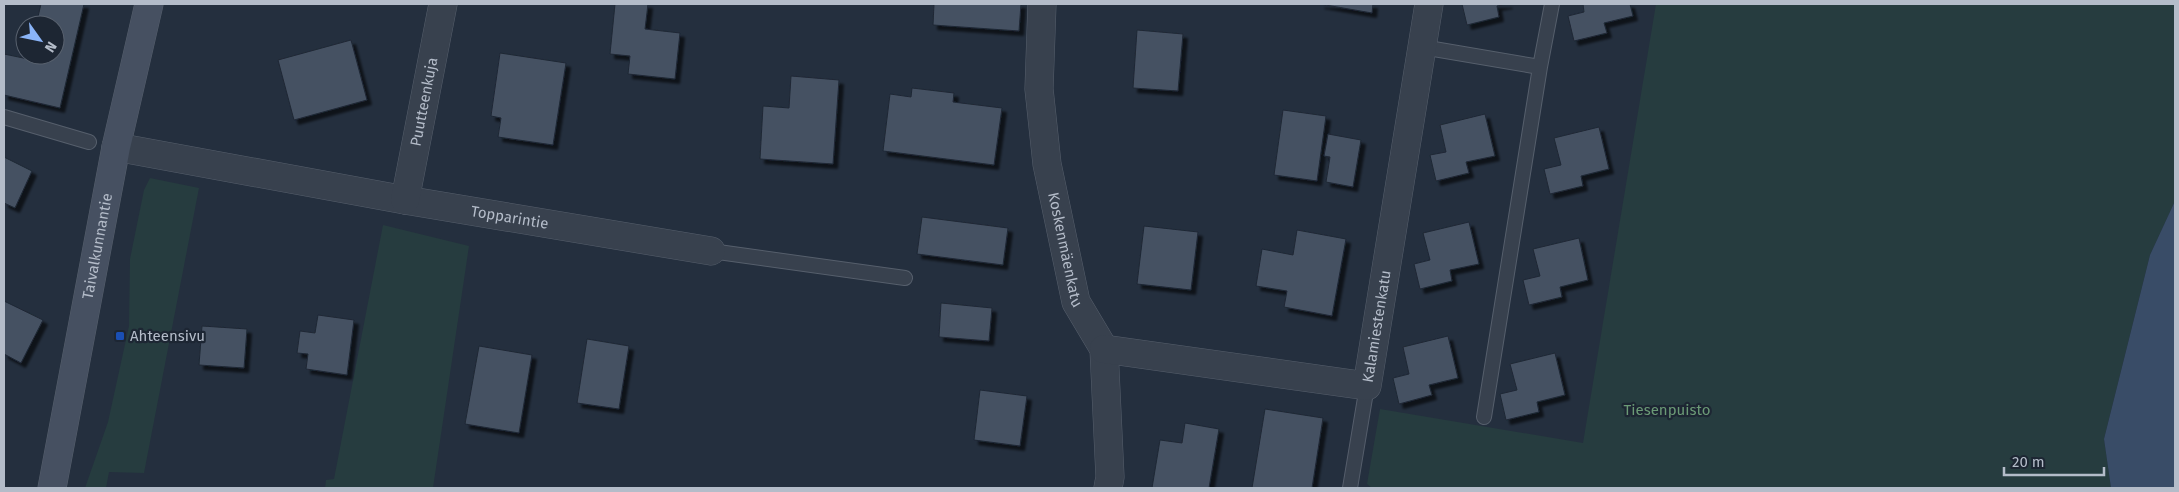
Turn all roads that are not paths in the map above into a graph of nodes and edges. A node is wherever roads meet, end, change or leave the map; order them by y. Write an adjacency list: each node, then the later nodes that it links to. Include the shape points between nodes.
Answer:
1 (148, 4): 10 (main road, Taivalkunnantie)
2 (443, 4): 11 (street, Puutteenkuja)
3 (1042, 4): 14 (street, Koskenmäenkatu, via 1039,89 1047,164 1076,302)
4 (1429, 4): 6 (street, Kalamiestenkatu)
5 (1552, 4): 7 (lane)
6 (1422, 47): 7 (lane); 15 (street, Kalamiestenkatu)
7 (1540, 67): 16 (lane)
8 (4, 117): 9 (lane)
9 (89, 142)
10 (116, 147): 11 (street, Topparintie); 17 (main road, Taivalkunnantie)
11 (405, 200): 12 (street, Topparintie)
12 (711, 251): 13 (lane, Topparintie)
13 (905, 278)
14 (1104, 349): 15 (street, Kalamiestenkatu); 18 (street, Koskenmäenkatu)
15 (1367, 386): 19 (lane)
16 (1484, 417)
17 (52, 488)
18 (1108, 488)
19 (1350, 488)

